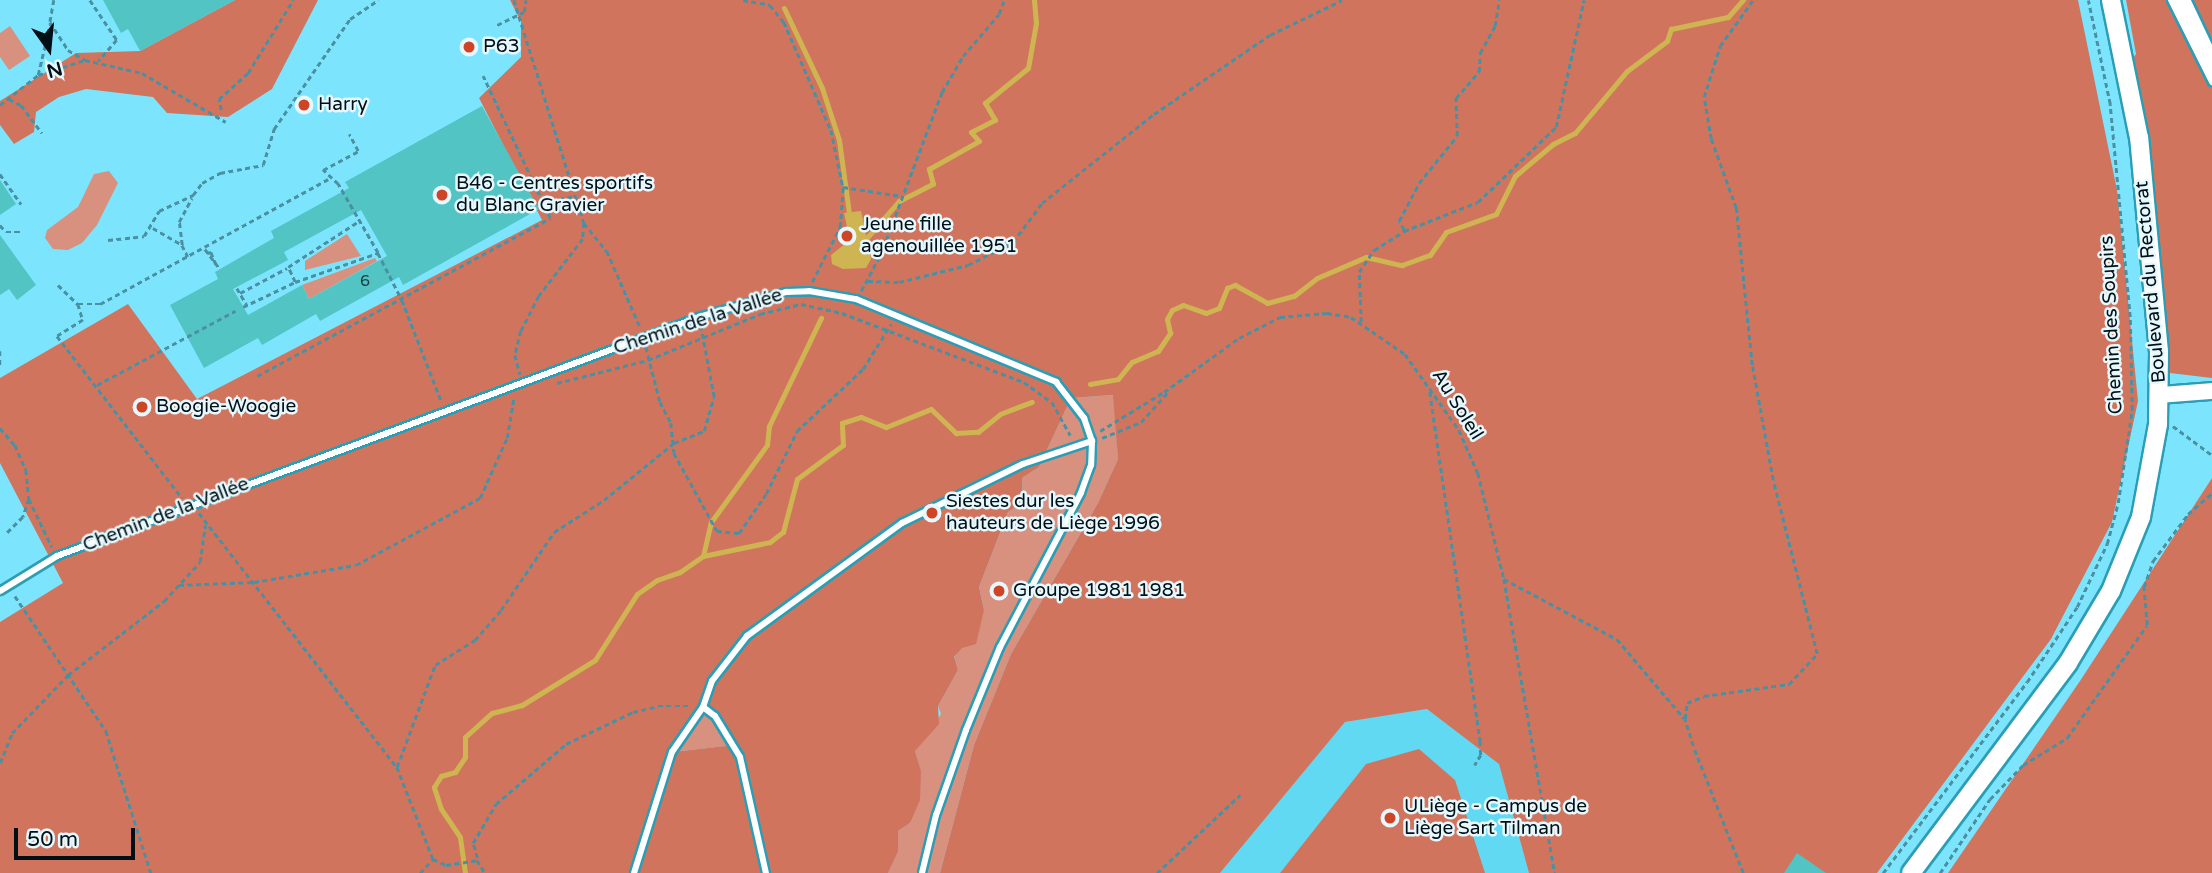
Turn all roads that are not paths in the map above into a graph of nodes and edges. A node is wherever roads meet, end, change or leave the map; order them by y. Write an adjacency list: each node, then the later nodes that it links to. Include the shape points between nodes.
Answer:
1 (2111, 0): 7 (main road, Boulevard du Rectorat, via 2138,138)
2 (2171, 0): 5 (lane)
3 (2180, 0): 4 (main road)
4 (2212, 66)
5 (2212, 82)
6 (2212, 391): 7 (street)
7 (2160, 395): 14 (main road, Boulevard du Rectorat, via 2141,517 2111,591 2068,663)
8 (1092, 441): 9 (lane, Chemin de la Vallée, via 1084,418 1056,382 856,299 786,292 699,317 523,380 57,556); 10 (lane, via 968,488 848,559 747,636 712,681); 13 (lane, via 1091,466 1081,493 1000,647 966,730 936,814)
9 (0, 590)
10 (702, 706): 11 (lane, via 671,752); 12 (lane, via 716,716 740,757)
11 (634, 873)
12 (766, 873)
13 (922, 873)
14 (1911, 873)

